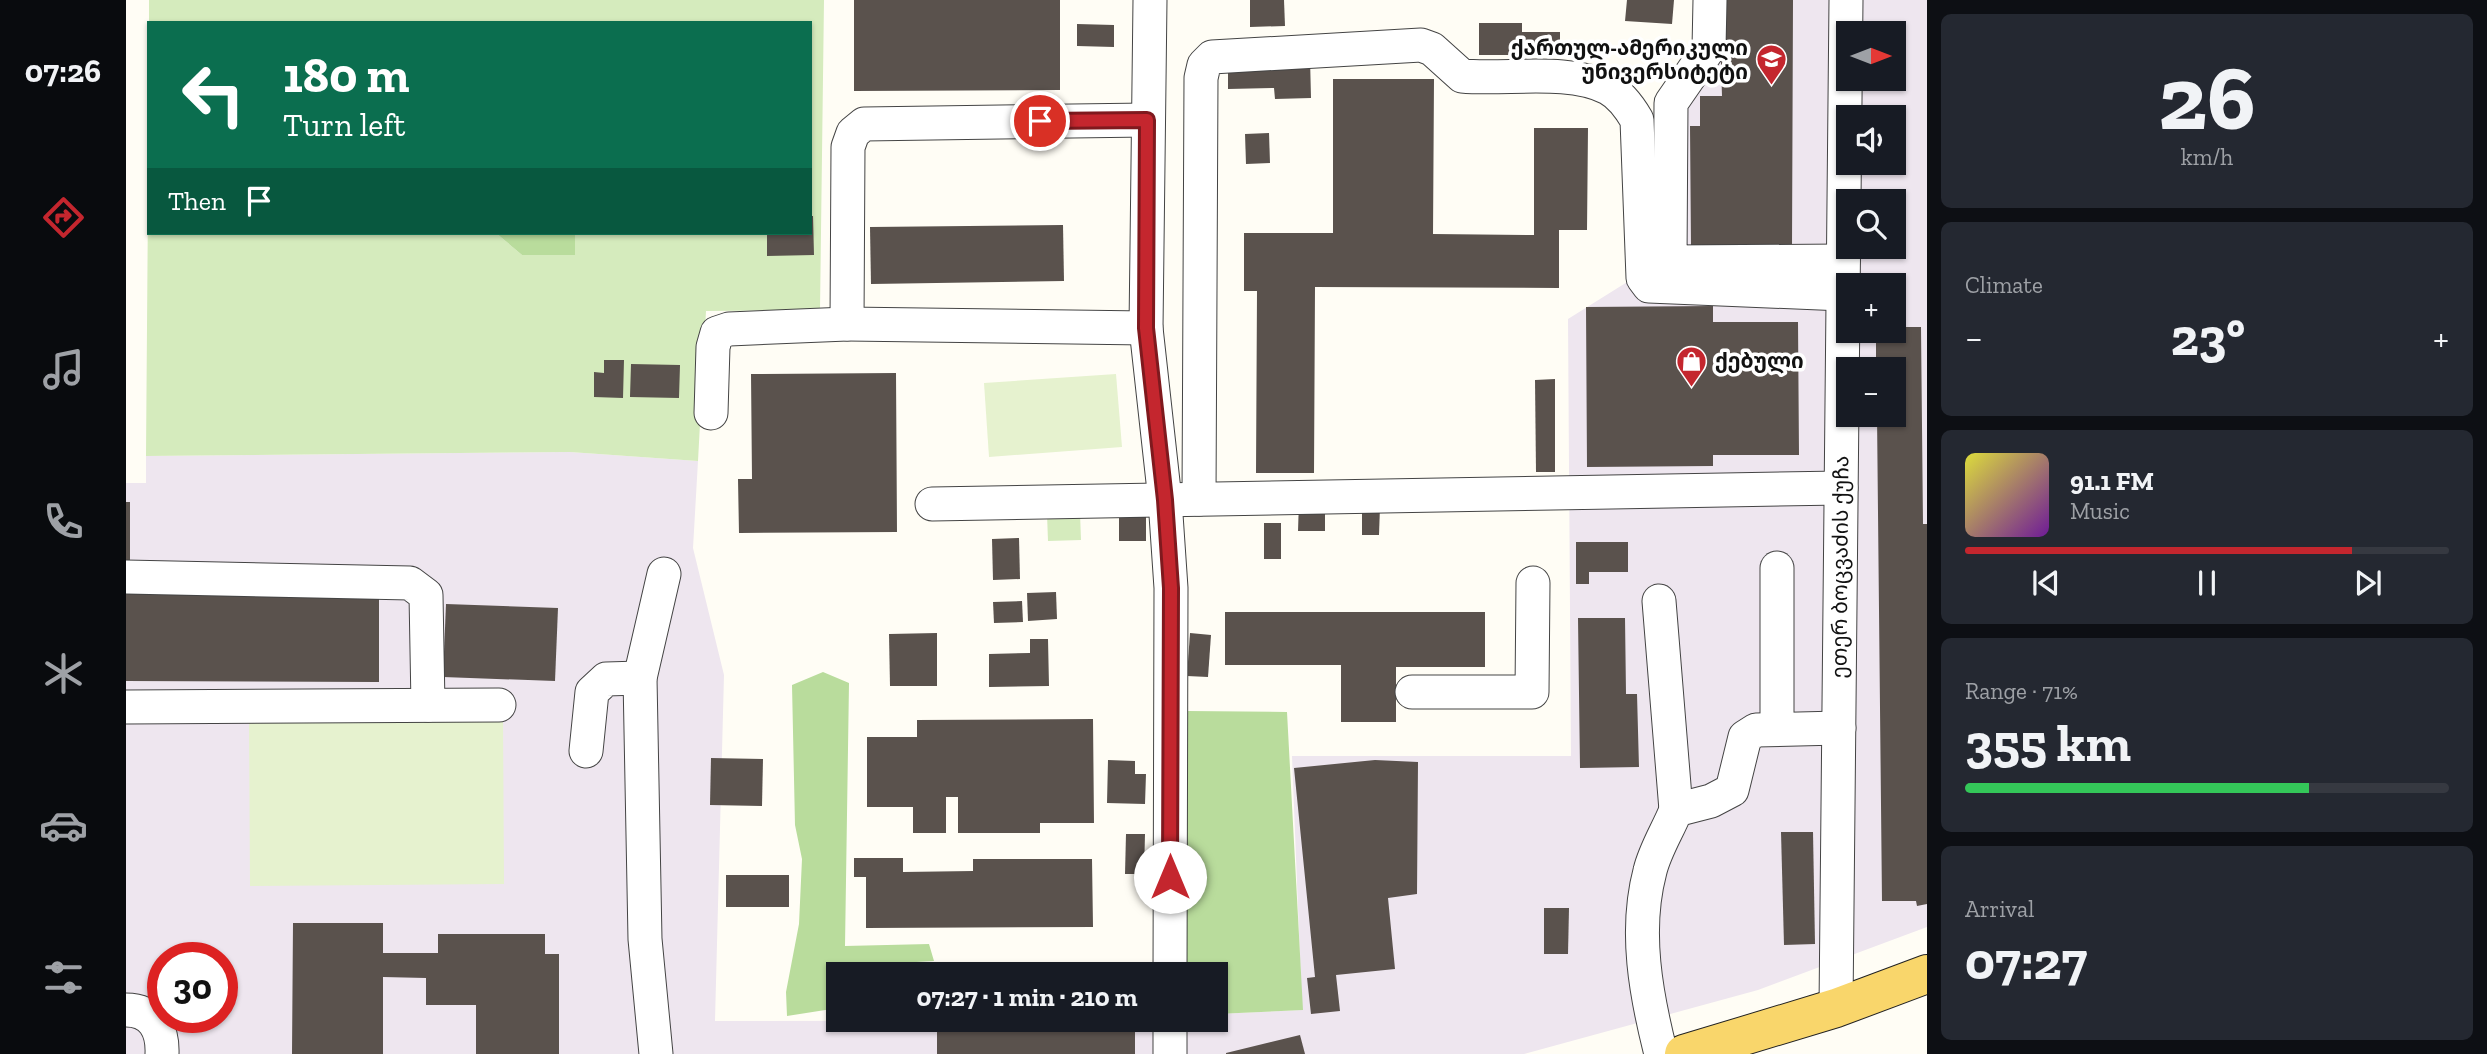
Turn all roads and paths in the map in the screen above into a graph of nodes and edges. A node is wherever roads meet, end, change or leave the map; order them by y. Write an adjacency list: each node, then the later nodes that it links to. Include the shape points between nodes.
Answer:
1 (1150, 0): 4 (street)
2 (1710, 0): 6 (street, via 1709,48 1671,103 1670,262)
3 (1846, 0): 5 (street, ეთერ ბოცვაძის ქუჩა)
4 (1147, 120): 8 (street, via 864,124 853,132 848,147); 9 (street)
5 (1843, 273)
6 (1836, 277)
7 (1836, 278): 13 (street, via 1649,286 1643,278 1637,120 1627,103 1610,89 1582,79 1462,76 1421,45 1212,57 1200,78)
8 (847, 324): 9 (street); 11 (street, via 717,333)
9 (1146, 328): 14 (street)
10 (1842, 343): 12 (street, ეთერ ბოცვაძის ქუჩა)
11 (711, 413)
12 (1841, 488): 13 (street); 26 (street, ეთერ ბოცვაძის ქუჩა)
13 (1199, 499): 14 (street)
14 (1165, 500): 15 (street); 30 (street, via 1171,588)
15 (932, 504)
16 (1777, 568): 27 (street)
17 (664, 574): 21 (street)
18 (126, 577): 23 (street, via 410,583 426,595)
19 (1533, 583): 22 (street, via 1531,692)
20 (1659, 601): 29 (street)
21 (640, 678): 28 (street, via 606,679 592,692); 37 (street, via 645,939)
22 (1412, 692)
23 (428, 705): 24 (street); 25 (street)
24 (499, 705)
25 (126, 707)
26 (1839, 728): 27 (street); 32 (street, ეთერ ბოცვაძის ქუჩა)
27 (1777, 729): 29 (street, via 1756,730 1745,737 1732,790 1712,801)
28 (586, 751)
29 (1676, 810): 39 (street, via 1650,870 1645,906 1643,967)
30 (1170, 962)
31 (1927, 974): 32 (main road)
32 (1836, 1008): 35 (main road)
33 (126, 1010): 36 (street, via 153,1020 163,1035)
34 (1170, 1032): 38 (street)
35 (1731, 1050): 40 (main road)
36 (163, 1054)
37 (656, 1054)
38 (1170, 1054)
39 (1661, 1054)
40 (1684, 1054)

